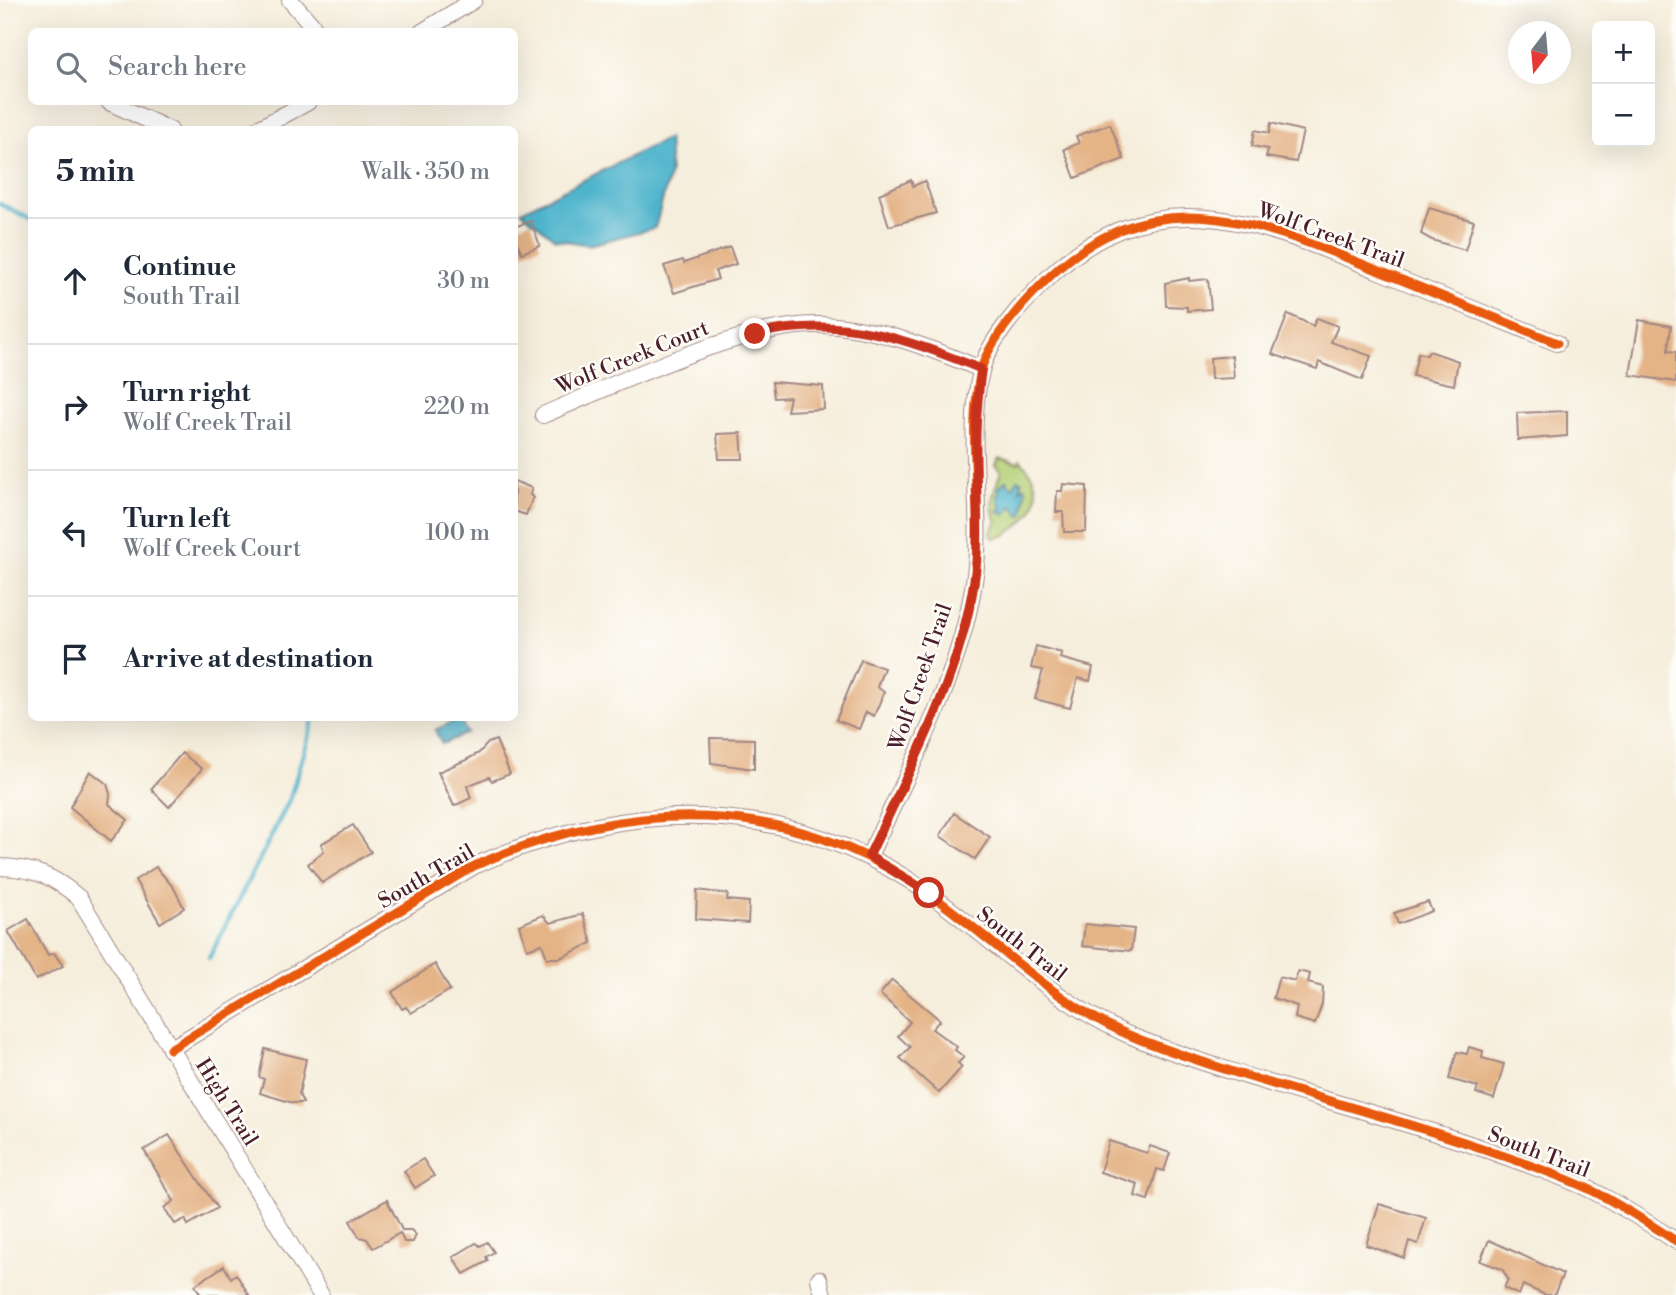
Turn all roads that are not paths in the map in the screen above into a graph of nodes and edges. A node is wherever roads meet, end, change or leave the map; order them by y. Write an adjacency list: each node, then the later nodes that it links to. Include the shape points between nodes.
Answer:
1 (290, 0): 3 (street)
2 (474, 0): 4 (street)
3 (314, 28)
4 (428, 28)
5 (116, 105): 7 (street)
6 (302, 105): 8 (street)
7 (161, 126)
8 (263, 126)
9 (1557, 343): 10 (street, Wolf Creek Trail, via 1280,231 1238,220 1186,215 1139,223 1088,244 1012,314)
10 (981, 369): 11 (street, Wolf Creek Court, via 858,328 787,327 714,347); 12 (street, Wolf Creek Trail, via 975,435 978,513 974,583 925,738)
11 (543, 415)
12 (869, 856): 14 (street, South Trail, via 784,829 697,816 647,817 552,837 474,866); 15 (street, South Trail, via 929,893 1052,992 1113,1030 1561,1177)
13 (0, 867): 14 (street, High Trail, via 28,868 59,880 79,898)
14 (170, 1049): 17 (street, High Trail)
15 (1676, 1241)
16 (819, 1279): 18 (street)
17 (321, 1295)
18 (823, 1295)

